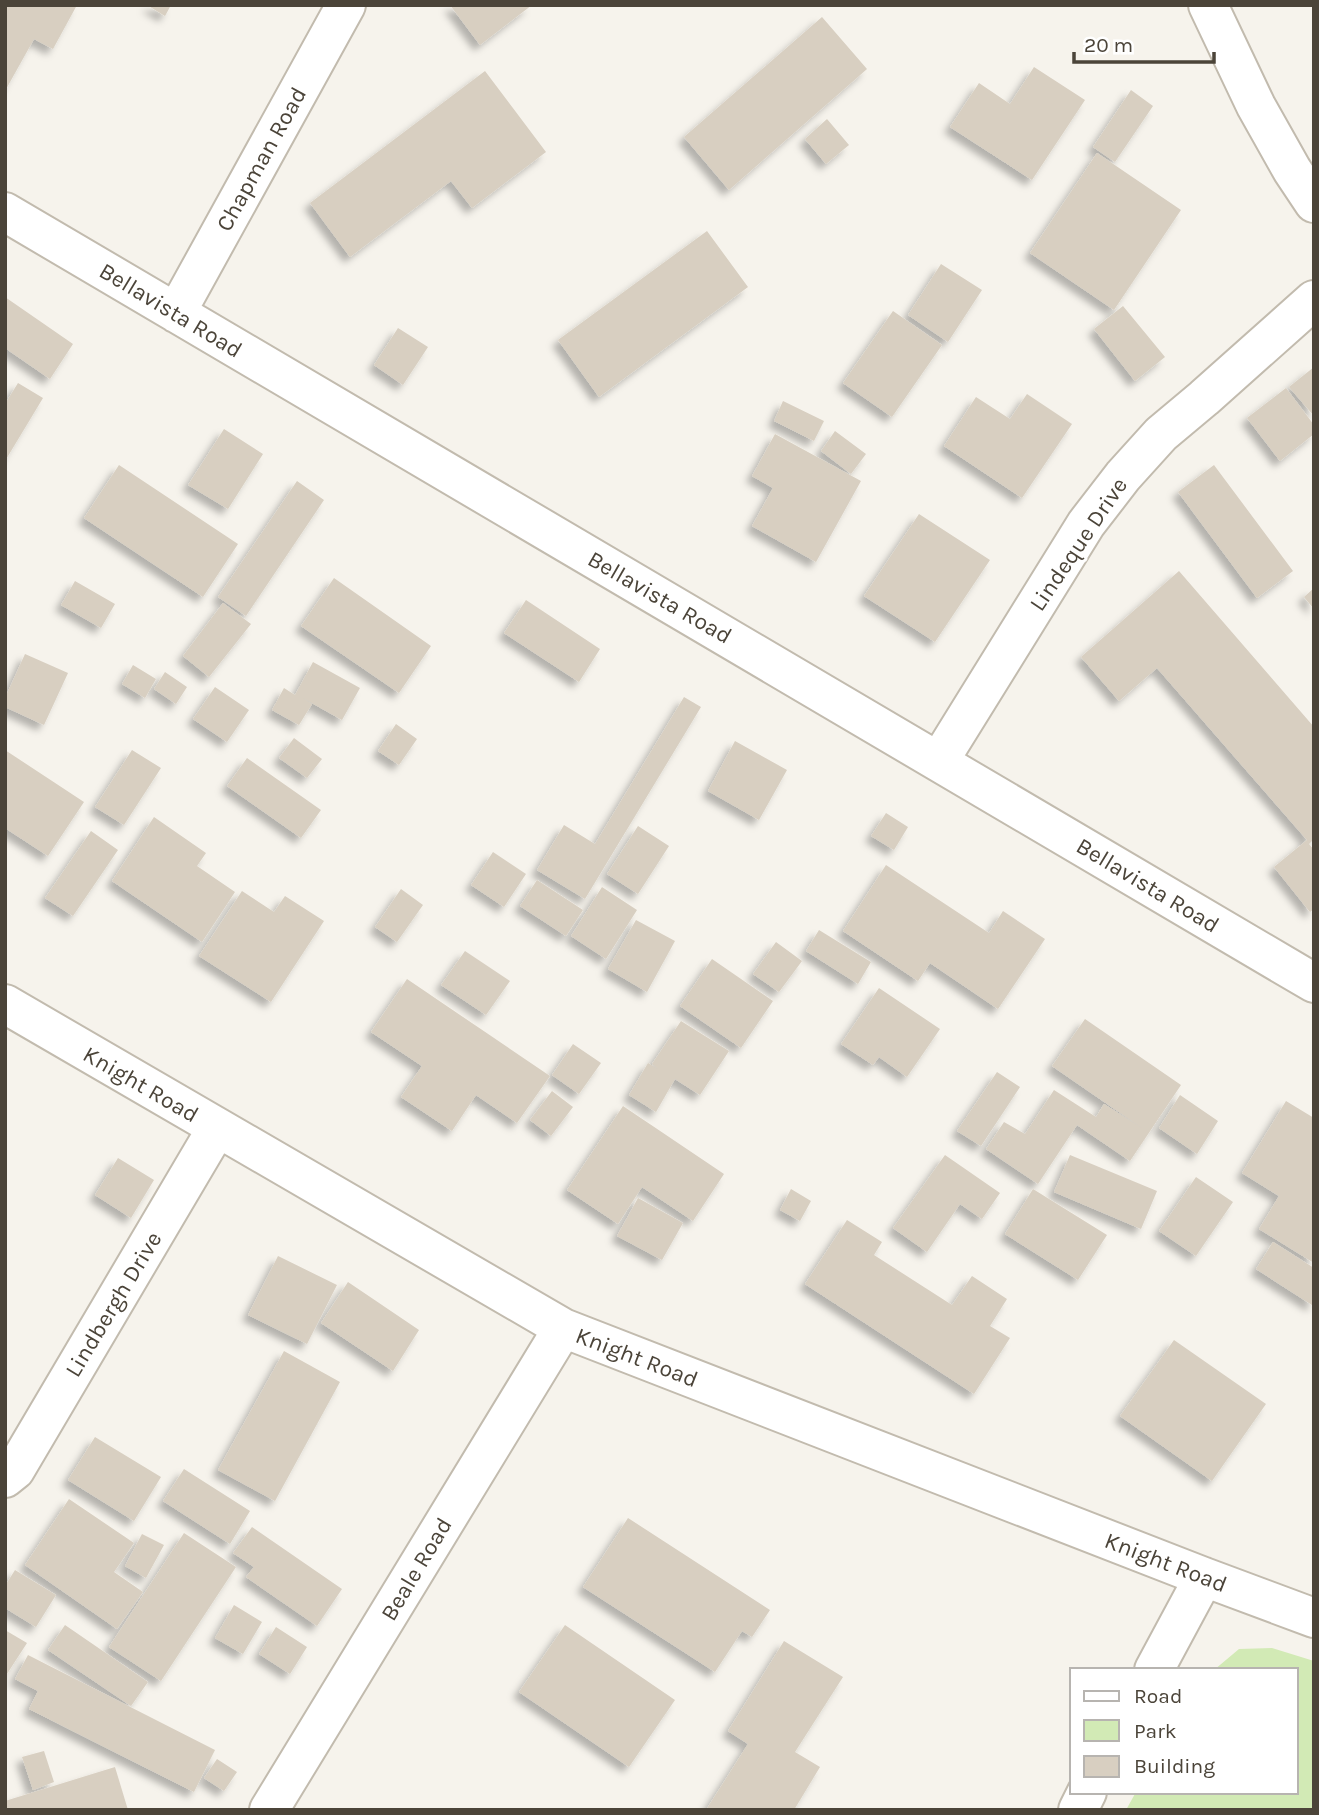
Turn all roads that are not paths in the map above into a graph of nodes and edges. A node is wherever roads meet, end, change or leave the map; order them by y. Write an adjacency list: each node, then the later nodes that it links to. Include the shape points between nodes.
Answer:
1 (346, 5): 6 (street, Chapman Road)
2 (1208, 5): 3 (street, via 1256,106)
3 (1314, 203)
4 (5, 212): 6 (street, Bellavista Road)
5 (1314, 300): 7 (street, Lindeque Drive, via 1161,434 1123,476 1086,524)
6 (176, 313): 7 (street, Bellavista Road)
7 (939, 761): 8 (street, Bellavista Road)
8 (1314, 983)
9 (5, 1004): 10 (street, Knight Road)
10 (217, 1128): 11 (street, Knight Road); 12 (street, Lindbergh Drive, via 15,1470)
11 (563, 1328): 13 (street, Knight Road); 17 (street, Beale Road)
12 (5, 1478)
13 (1204, 1577): 14 (street, Knight Road); 15 (street)
14 (1314, 1618)
15 (1155, 1668)
16 (1086, 1794): 18 (street)
17 (268, 1810)
18 (1078, 1810)

